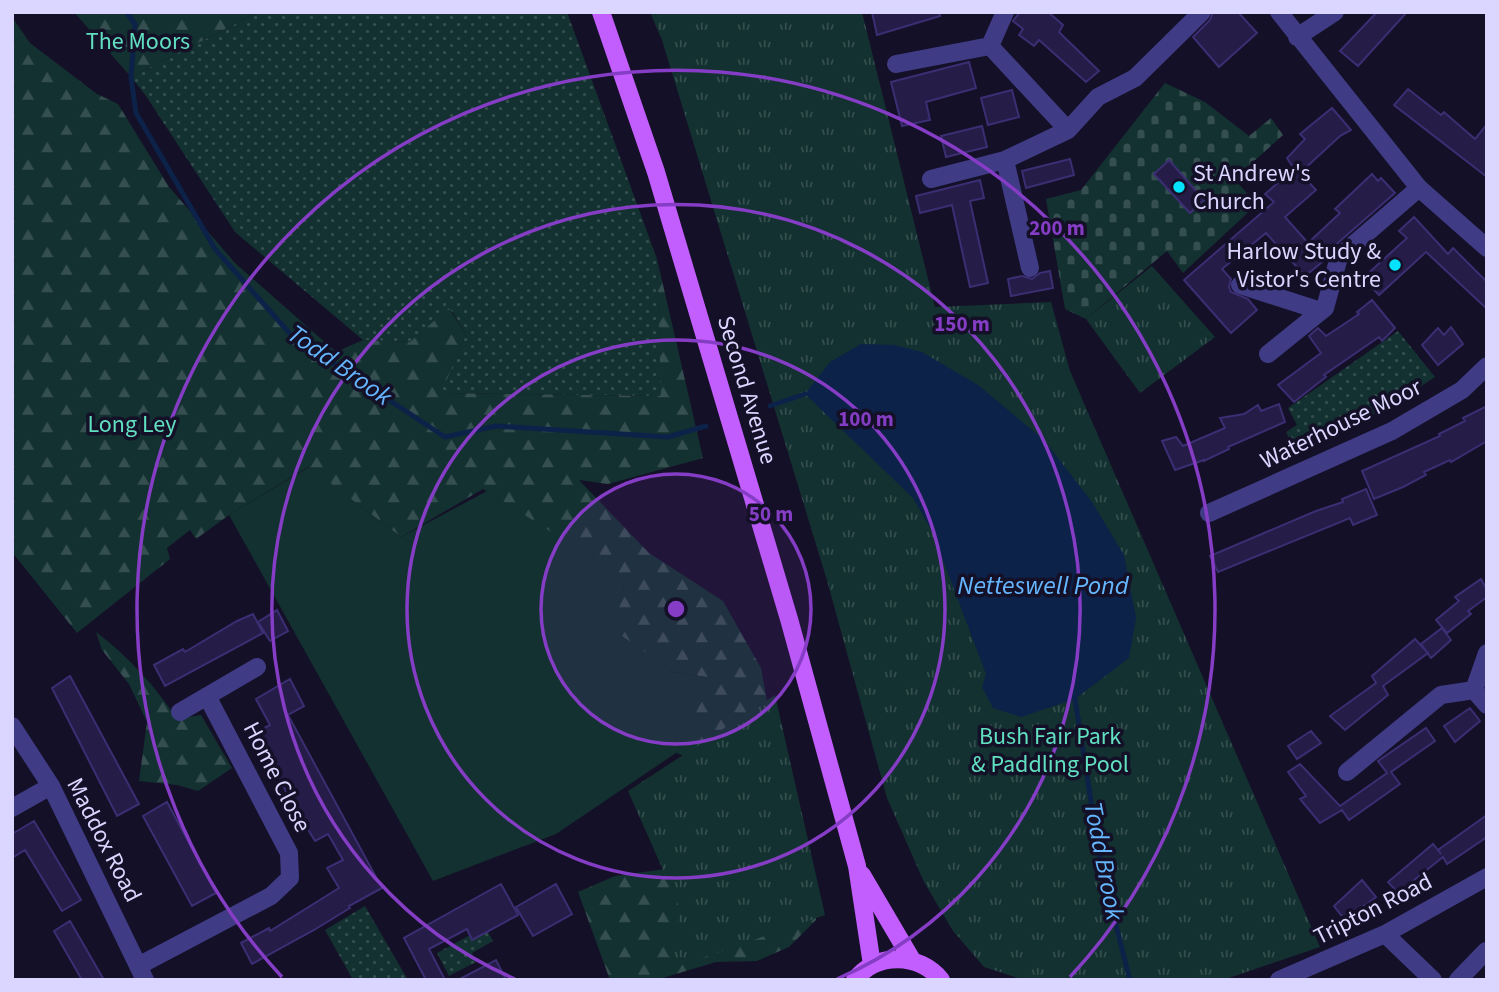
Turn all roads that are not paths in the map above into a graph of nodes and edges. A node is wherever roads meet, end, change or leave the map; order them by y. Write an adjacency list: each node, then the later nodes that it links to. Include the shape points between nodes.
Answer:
1 (601, 12): 30 (main road, Second Avenue, via 656,172)
2 (1005, 12): 7 (street)
3 (1202, 12): 9 (street, via 1135,78 1098,97)
4 (1279, 12): 6 (street)
5 (1335, 12): 6 (street)
6 (1297, 37): 12 (street)
7 (990, 46): 8 (street); 9 (street)
8 (896, 64)
9 (1068, 130): 10 (street)
10 (1004, 160): 11 (street); 14 (street)
11 (931, 180)
12 (1419, 188): 13 (street); 16 (street, via 1339,257)
13 (1487, 248)
14 (1030, 268)
15 (1240, 285): 16 (street)
16 (1321, 311): 17 (street)
17 (1268, 354)
18 (1487, 366): 19 (street, Waterhouse Moor, via 1462,390 1392,431)
19 (1209, 513)
20 (1487, 653): 22 (street)
21 (257, 667): 23 (street)
22 (1474, 690): 24 (street); 27 (street, via 1441,695)
23 (207, 696): 25 (street); 36 (street, Home Close, via 289,853 290,878 271,896)
24 (1487, 705)
25 (180, 712)
26 (12, 726): 28 (street, Maddox Road)
27 (1348, 772)
28 (51, 786): 29 (street); 36 (street, Maddox Road)
29 (12, 808)
30 (857, 866): 34 (main road, Second Avenue); 35 (main road, Second Avenue)
31 (1487, 877): 32 (street, Tripton Road)
32 (1385, 934): 39 (street, Tripton Road); 40 (street)
33 (1486, 951): 41 (street)
34 (912, 960): 35 (main road); 38 (main road)
35 (872, 965): 37 (main road)
36 (143, 972)
37 (855, 980)
38 (941, 980)
39 (1279, 980)
40 (1433, 980)
41 (1458, 980)

